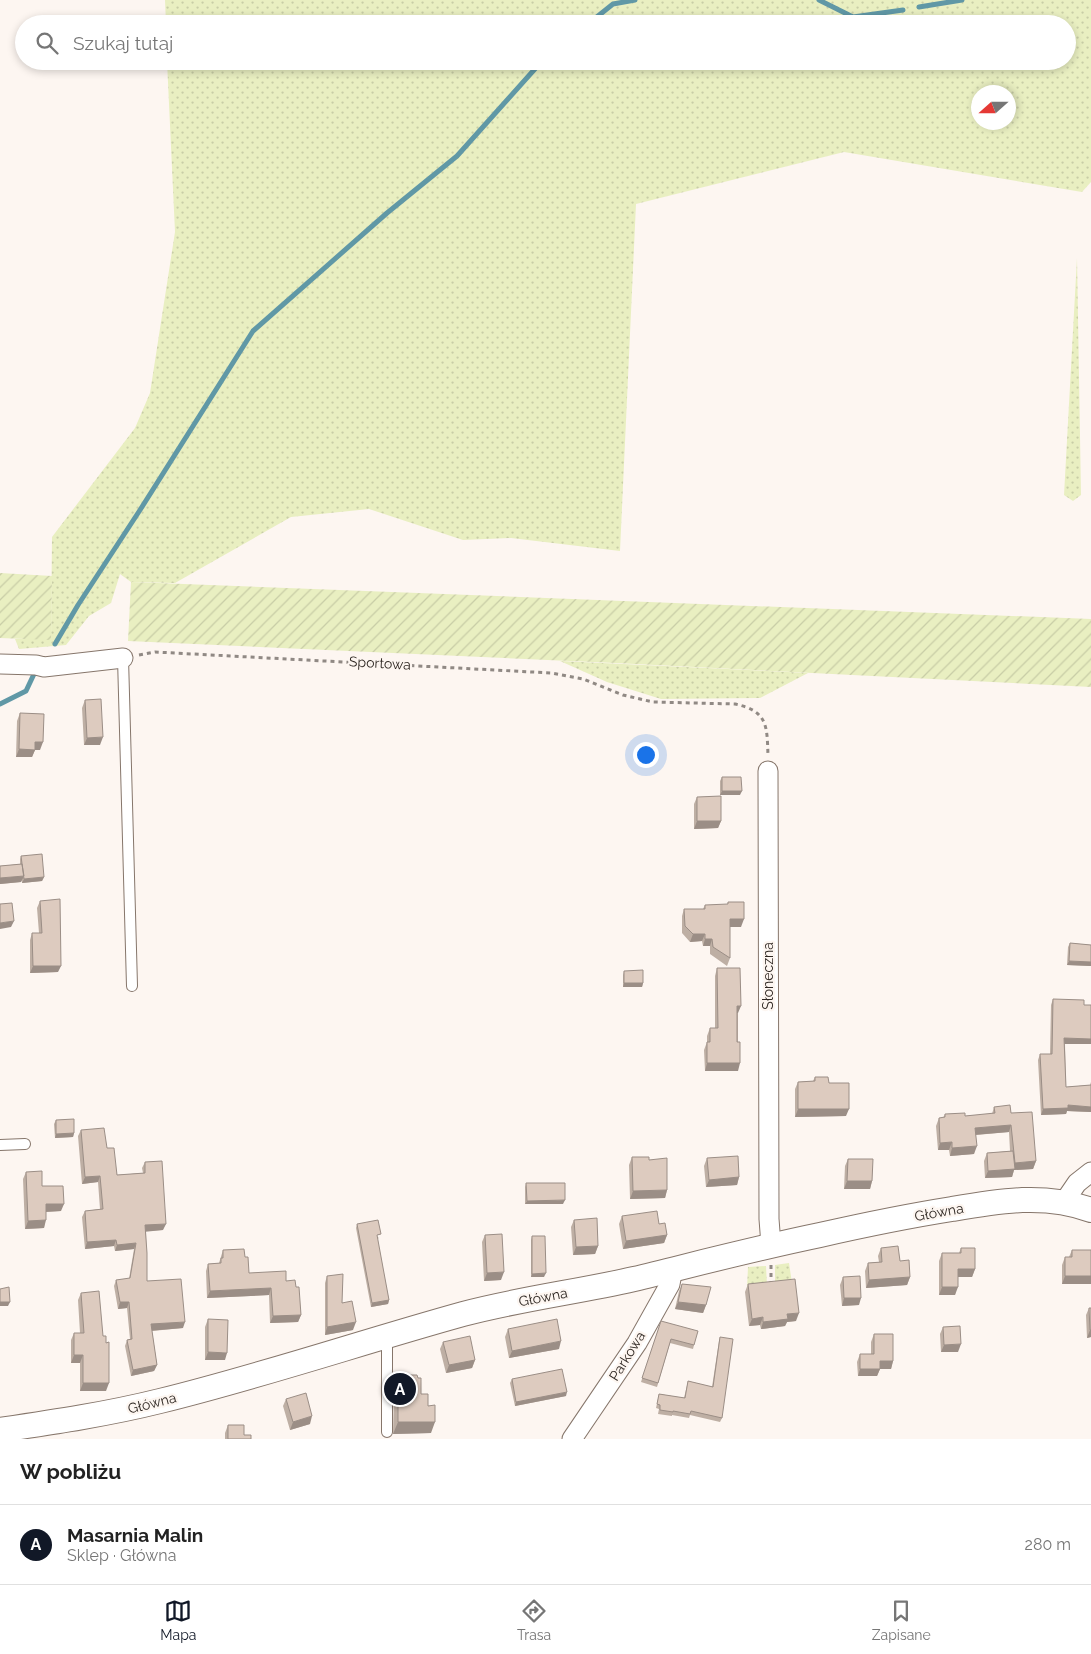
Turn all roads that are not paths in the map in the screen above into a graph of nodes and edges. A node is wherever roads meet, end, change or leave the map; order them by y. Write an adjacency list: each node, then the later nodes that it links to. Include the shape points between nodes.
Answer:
1 (123, 658): 2 (street, via 44,667); 4 (lane)
2 (0, 664)
3 (768, 771): 10 (street, Słoneczna)
4 (132, 986)
5 (25, 1144): 6 (lane)
6 (0, 1145)
7 (1091, 1172): 8 (street, via 1077,1183)
8 (1064, 1202): 9 (street, Główna); 10 (street, Główna, via 1033,1199 997,1202)
9 (1091, 1210)
10 (770, 1245): 11 (street, Główna)
11 (673, 1268): 12 (street, Główna, via 507,1304); 15 (street, Parkowa, via 670,1284 637,1343)
12 (387, 1336): 13 (street, Główna, via 161,1401 72,1420); 14 (lane)
13 (0, 1430)
14 (387, 1432)
15 (572, 1439)

